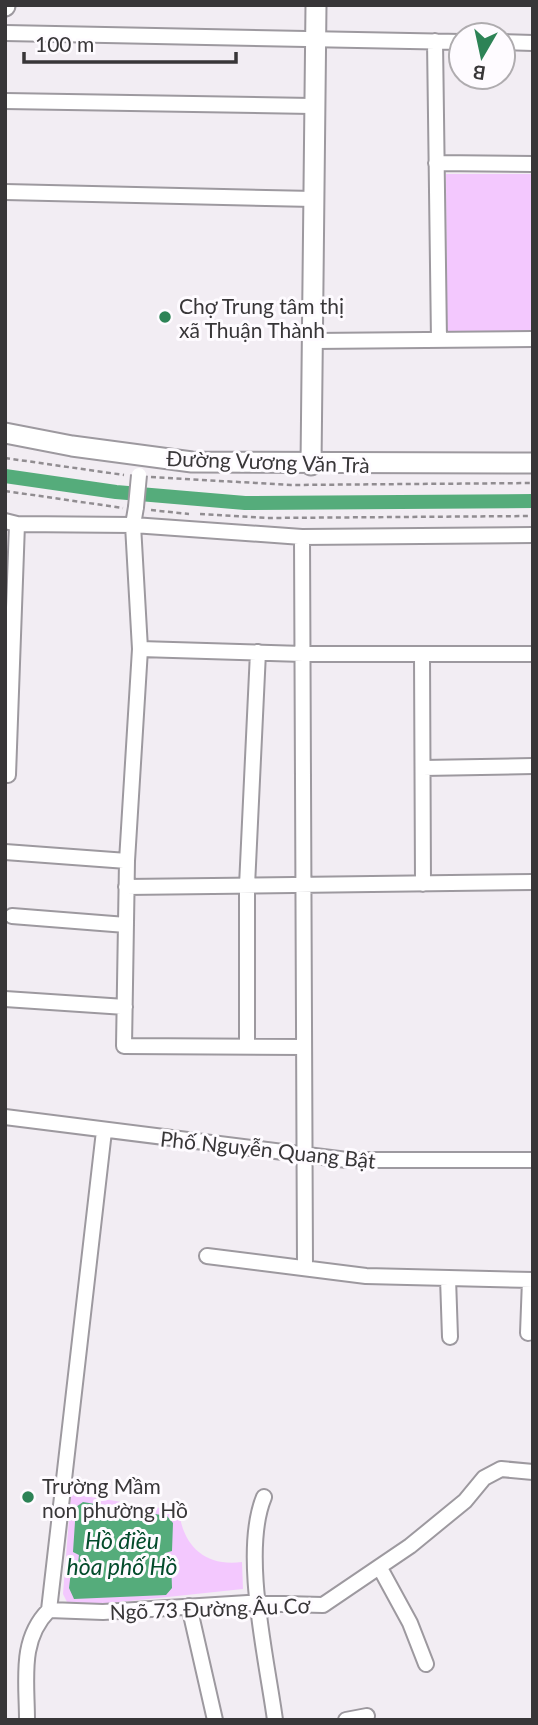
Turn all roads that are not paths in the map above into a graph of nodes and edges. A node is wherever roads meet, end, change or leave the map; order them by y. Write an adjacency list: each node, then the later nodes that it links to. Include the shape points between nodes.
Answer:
1 (316, 5): 3 (main road)
2 (5, 33): 3 (street)
3 (314, 39): 4 (street); 7 (main road)
4 (435, 41): 5 (street); 8 (street)
5 (447, 41)
6 (5, 101): 7 (street)
7 (312, 106): 11 (main road)
8 (436, 163): 9 (street); 13 (street)
9 (533, 164)
10 (5, 192): 11 (street)
11 (314, 199): 14 (main road)
12 (533, 339): 13 (street)
13 (439, 340): 14 (street)
14 (313, 341): 18 (main road)
15 (5, 433): 17 (main road, Đường Vương Văn Trà)
16 (533, 463): 18 (main road, Đường Vương Văn Trà)
17 (140, 465): 18 (main road, Đường Vương Văn Trà); 20 (street, bridge, via 130,507)
18 (310, 465)
19 (11, 522): 20 (street); 30 (street)
20 (133, 525): 22 (street); 23 (street)
21 (533, 535): 22 (street)
22 (302, 537): 25 (street)
23 (140, 649): 24 (street); 32 (street)
24 (258, 652): 25 (street); 35 (street)
25 (303, 654): 26 (street); 36 (street)
26 (422, 654): 27 (street); 29 (street)
27 (533, 654)
28 (533, 766): 29 (street)
29 (423, 768): 34 (street)
30 (8, 775)
31 (5, 852): 32 (street)
32 (127, 860): 37 (street)
33 (533, 882): 34 (street)
34 (423, 884): 36 (street)
35 (247, 886): 36 (street); 37 (street); 42 (street)
36 (304, 886): 43 (street)
37 (126, 887): 39 (street)
38 (12, 916): 39 (street)
39 (126, 925): 41 (street)
40 (5, 999): 41 (street)
41 (125, 1007): 42 (street, via 124,1046)
42 (247, 1045): 43 (street)
43 (304, 1047): 46 (street)
44 (5, 1117): 45 (street, Phố Nguyễn Quang Bật)
45 (104, 1131): 46 (street, Phố Nguyễn Quang Bật); 59 (street)
46 (305, 1156): 47 (street, Phố Nguyễn Quang Bật); 49 (street)
47 (533, 1160)
48 (207, 1256): 49 (street)
49 (305, 1268): 50 (street, via 366,1276)
50 (448, 1278): 51 (street); 53 (street)
51 (531, 1280): 52 (street)
52 (528, 1333)
53 (450, 1337)
54 (533, 1472): 56 (street, Ngõ 73 Đường Âu Cơ, via 500,1469 484,1478 465,1501)
55 (264, 1497): 57 (street, via 258,1510 255,1565)
56 (380, 1568): 57 (street, Ngõ 73 Đường Âu Cơ, via 323,1605); 60 (street)
57 (259, 1605): 58 (street, Ngõ 73 Đường Âu Cơ); 64 (street)
58 (189, 1606): 59 (street, Ngõ 73 Đường Âu Cơ, via 103,1612); 63 (street)
59 (49, 1610): 62 (street, via 33,1630 27,1649)
60 (426, 1664)
61 (367, 1716): 65 (street)
62 (27, 1720)
63 (215, 1720)
64 (275, 1720)
65 (346, 1720)

